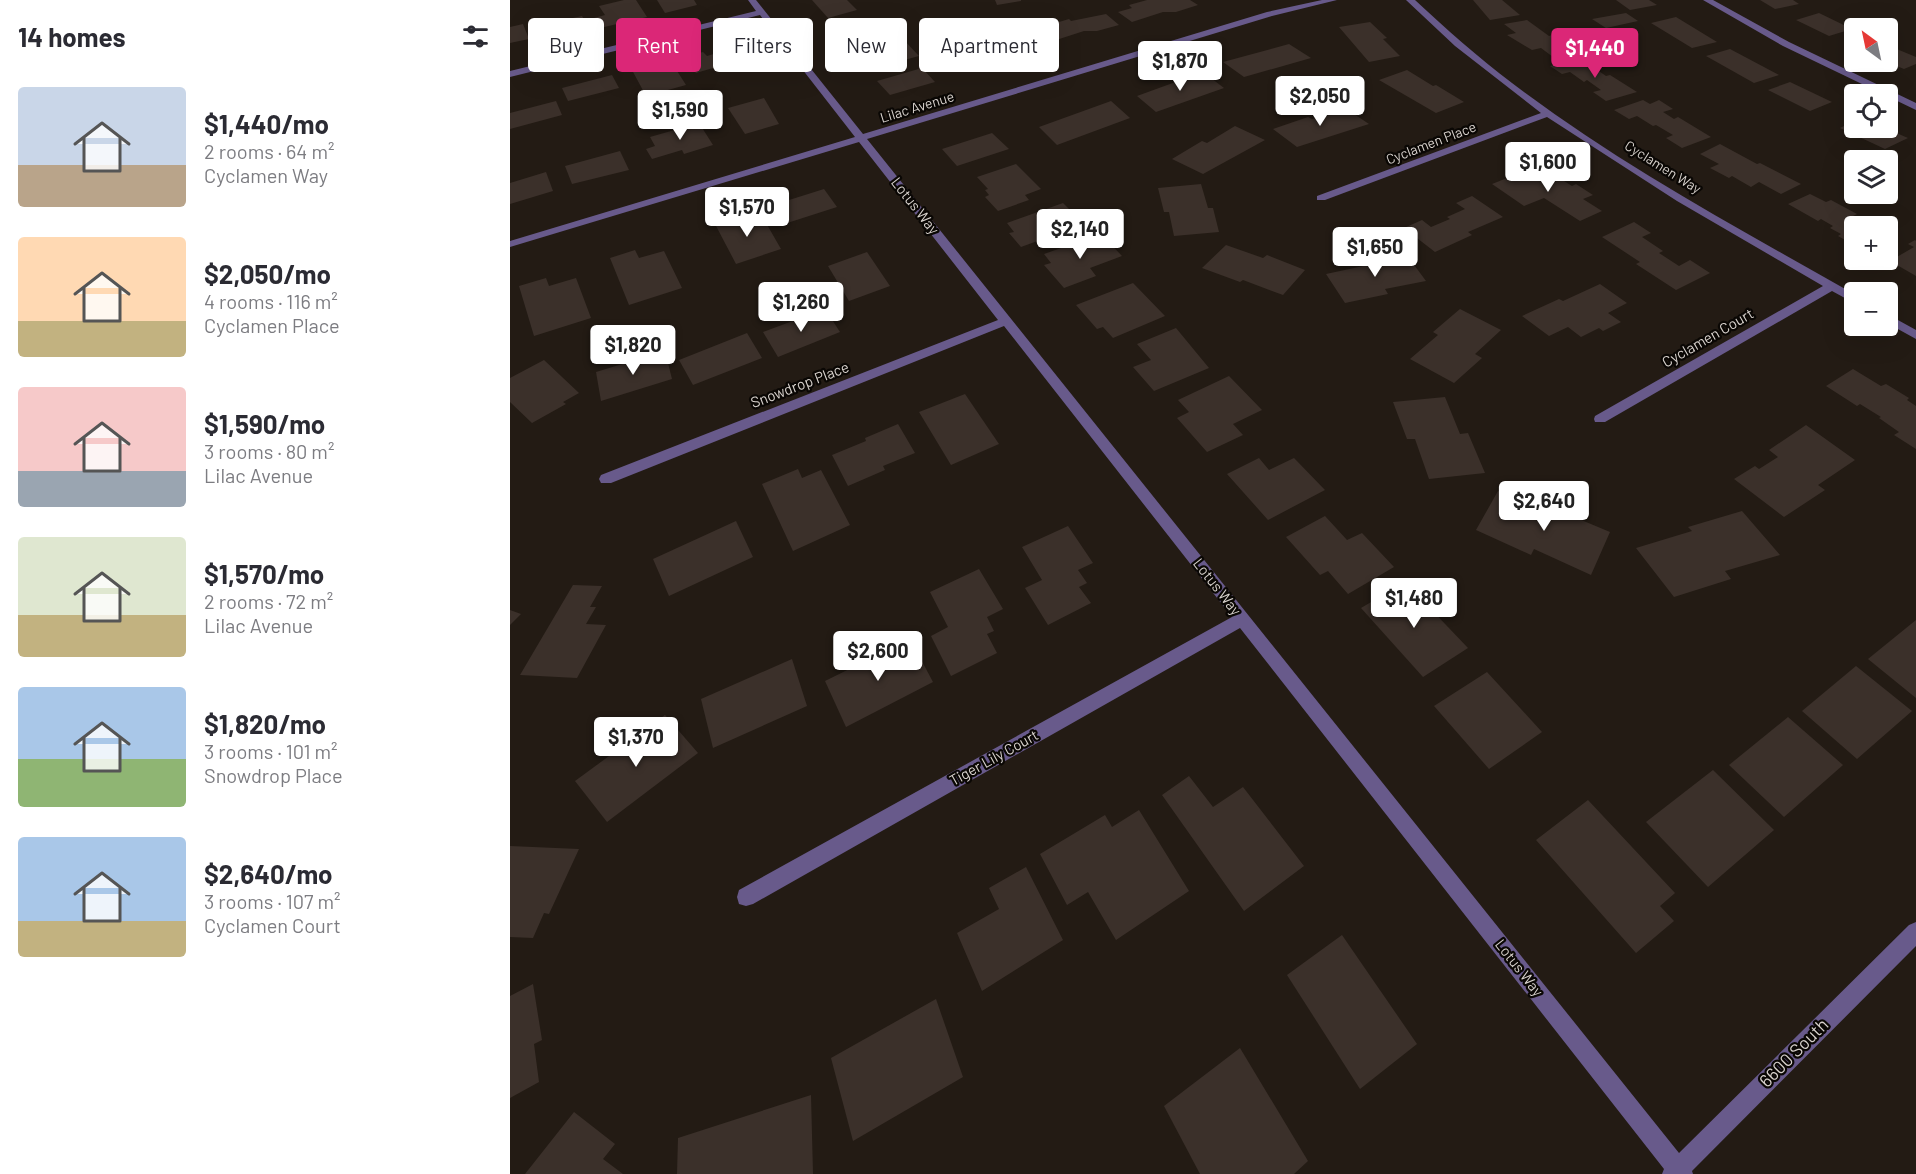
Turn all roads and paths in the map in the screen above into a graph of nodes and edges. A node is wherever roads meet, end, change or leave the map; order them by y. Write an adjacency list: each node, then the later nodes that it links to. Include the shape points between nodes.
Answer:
1 (752, 0): 5 (street, Lotus Way)
2 (1333, 0): 9 (street, Lilac Avenue, via 1270,14)
3 (1410, 0): 8 (street, Cyclamen Way, via 1468,52)
4 (1707, 0): 7 (street, via 1786,44)
5 (762, 12): 6 (street); 9 (street, Lotus Way)
6 (510, 74)
7 (1916, 107)
8 (1549, 112): 10 (street, Cyclamen Place); 12 (street, Cyclamen Way, via 1675,193)
9 (861, 138): 11 (street, Lilac Avenue); 14 (street, Lotus Way)
10 (1321, 198)
11 (510, 244)
12 (1832, 286): 13 (street, Cyclamen Way); 17 (street, Cyclamen Court)
13 (1844, 293)
14 (1006, 321): 18 (street, Snowdrop Place); 19 (street, Lotus Way)
15 (1898, 324): 16 (street)
16 (1916, 335)
17 (1600, 419)
18 (606, 479)
19 (1242, 619): 20 (street, Tiger Lily Court); 22 (street, Lotus Way)
20 (747, 897)
21 (1916, 932): 22 (street, 6600 South)
22 (1678, 1172)

